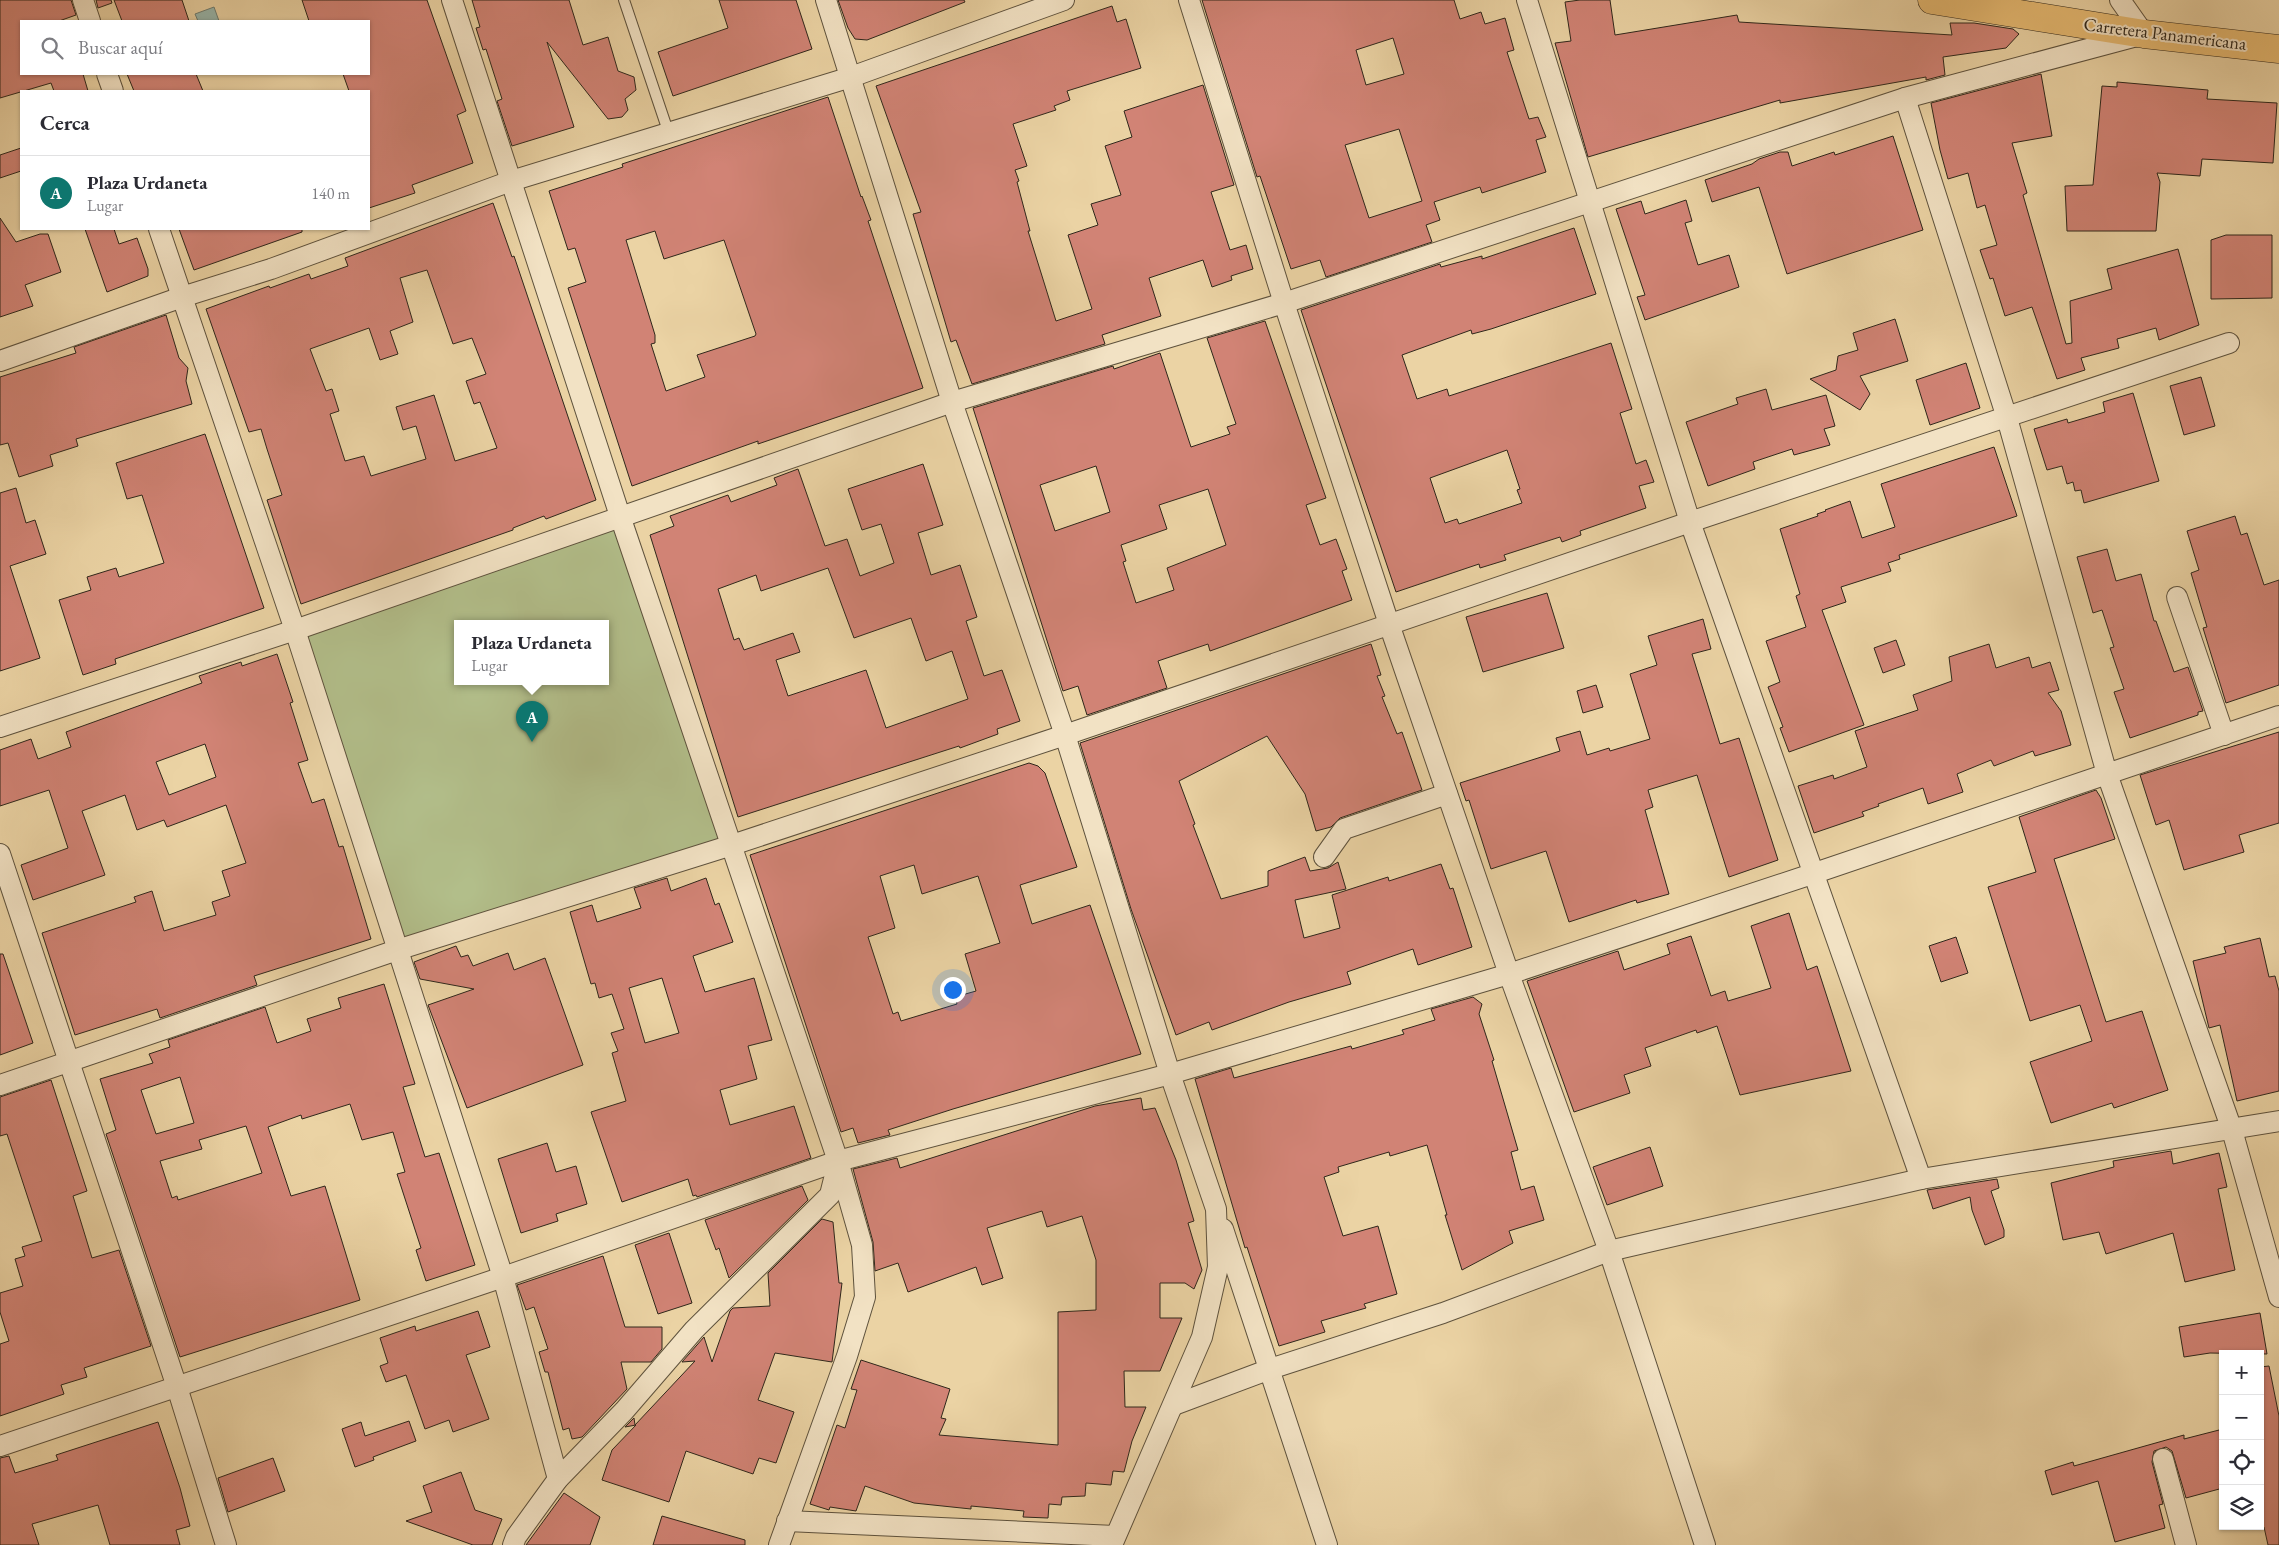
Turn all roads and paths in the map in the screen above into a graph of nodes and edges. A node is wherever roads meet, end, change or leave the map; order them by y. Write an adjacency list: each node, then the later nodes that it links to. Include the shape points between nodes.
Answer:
1 (83, 0): 10 (street)
2 (452, 0): 18 (street)
3 (624, 0): 17 (lane)
4 (826, 0): 14 (street)
5 (1064, 0): 14 (street)
6 (1189, 0): 22 (street)
7 (1527, 0): 19 (street)
8 (1932, 0): 11 (main road, Carretera Panamericana)
9 (2120, 0): 11 (street)
10 (90, 20)
11 (2144, 34): 12 (main road, Carretera Panamericana); 16 (street)
12 (2279, 49)
13 (108, 75): 15 (street)
14 (850, 77): 17 (street); 25 (street)
15 (113, 90)
16 (1905, 98): 19 (street); 26 (street)
17 (668, 132): 18 (street)
18 (511, 181): 21 (street, via 271,269); 27 (street)
19 (1590, 202): 22 (street); 28 (street)
20 (159, 230): 21 (street)
21 (182, 297): 24 (street); 31 (street)
22 (1284, 303): 25 (street); 30 (street)
23 (2228, 343): 26 (street)
24 (0, 361)
25 (952, 402): 27 (street); 34 (street)
26 (2007, 418): 28 (street); 36 (street)
27 (620, 516): 31 (street); 38 (street)
28 (1690, 522): 30 (street); 41 (street)
29 (2177, 597): 35 (street)
30 (1389, 624): 34 (street); 37 (street)
31 (295, 630): 33 (street); 42 (street)
32 (2279, 716): 35 (street)
33 (0, 727)
34 (1065, 734): 38 (street); 45 (street)
35 (2224, 735): 36 (street)
36 (2107, 774): 41 (street); 48 (street)
37 (1447, 794): 40 (street, via 1344,829); 43 (street)
38 (732, 845): 42 (street); 49 (street)
39 (0, 854): 44 (street)
40 (1324, 857)
41 (1812, 874): 43 (street); 50 (street)
42 (397, 950): 44 (street); 53 (street)
43 (1509, 974): 45 (street); 52 (street)
44 (70, 1061): 46 (street); 56 (street)
45 (1170, 1074): 49 (street); 51 (street)
46 (0, 1085)
47 (2279, 1121): 48 (street)
48 (2232, 1130): 50 (street); 54 (street)
49 (838, 1161): 53 (street); 60 (street, via 830,1195 694,1330 624,1411); 61 (street, via 862,1245 865,1297)
50 (1921, 1178): 52 (street)
51 (1216, 1208): 55 (street); 57 (street, via 1218,1267 1202,1337)
52 (1609, 1251): 55 (street, via 1443,1313); 67 (street)
53 (503, 1277): 56 (street); 60 (street)
54 (2279, 1297)
55 (1270, 1369): 57 (street); 66 (street)
56 (177, 1387): 58 (street); 63 (street)
57 (1174, 1405): 62 (street)
58 (0, 1446)
59 (2163, 1459): 68 (street)
60 (558, 1480): 64 (street)
61 (787, 1522): 62 (street); 65 (street)
62 (1114, 1540)
63 (226, 1545)
64 (513, 1545)
65 (778, 1545)
66 (1328, 1545)
67 (1705, 1545)
68 (2186, 1545)

